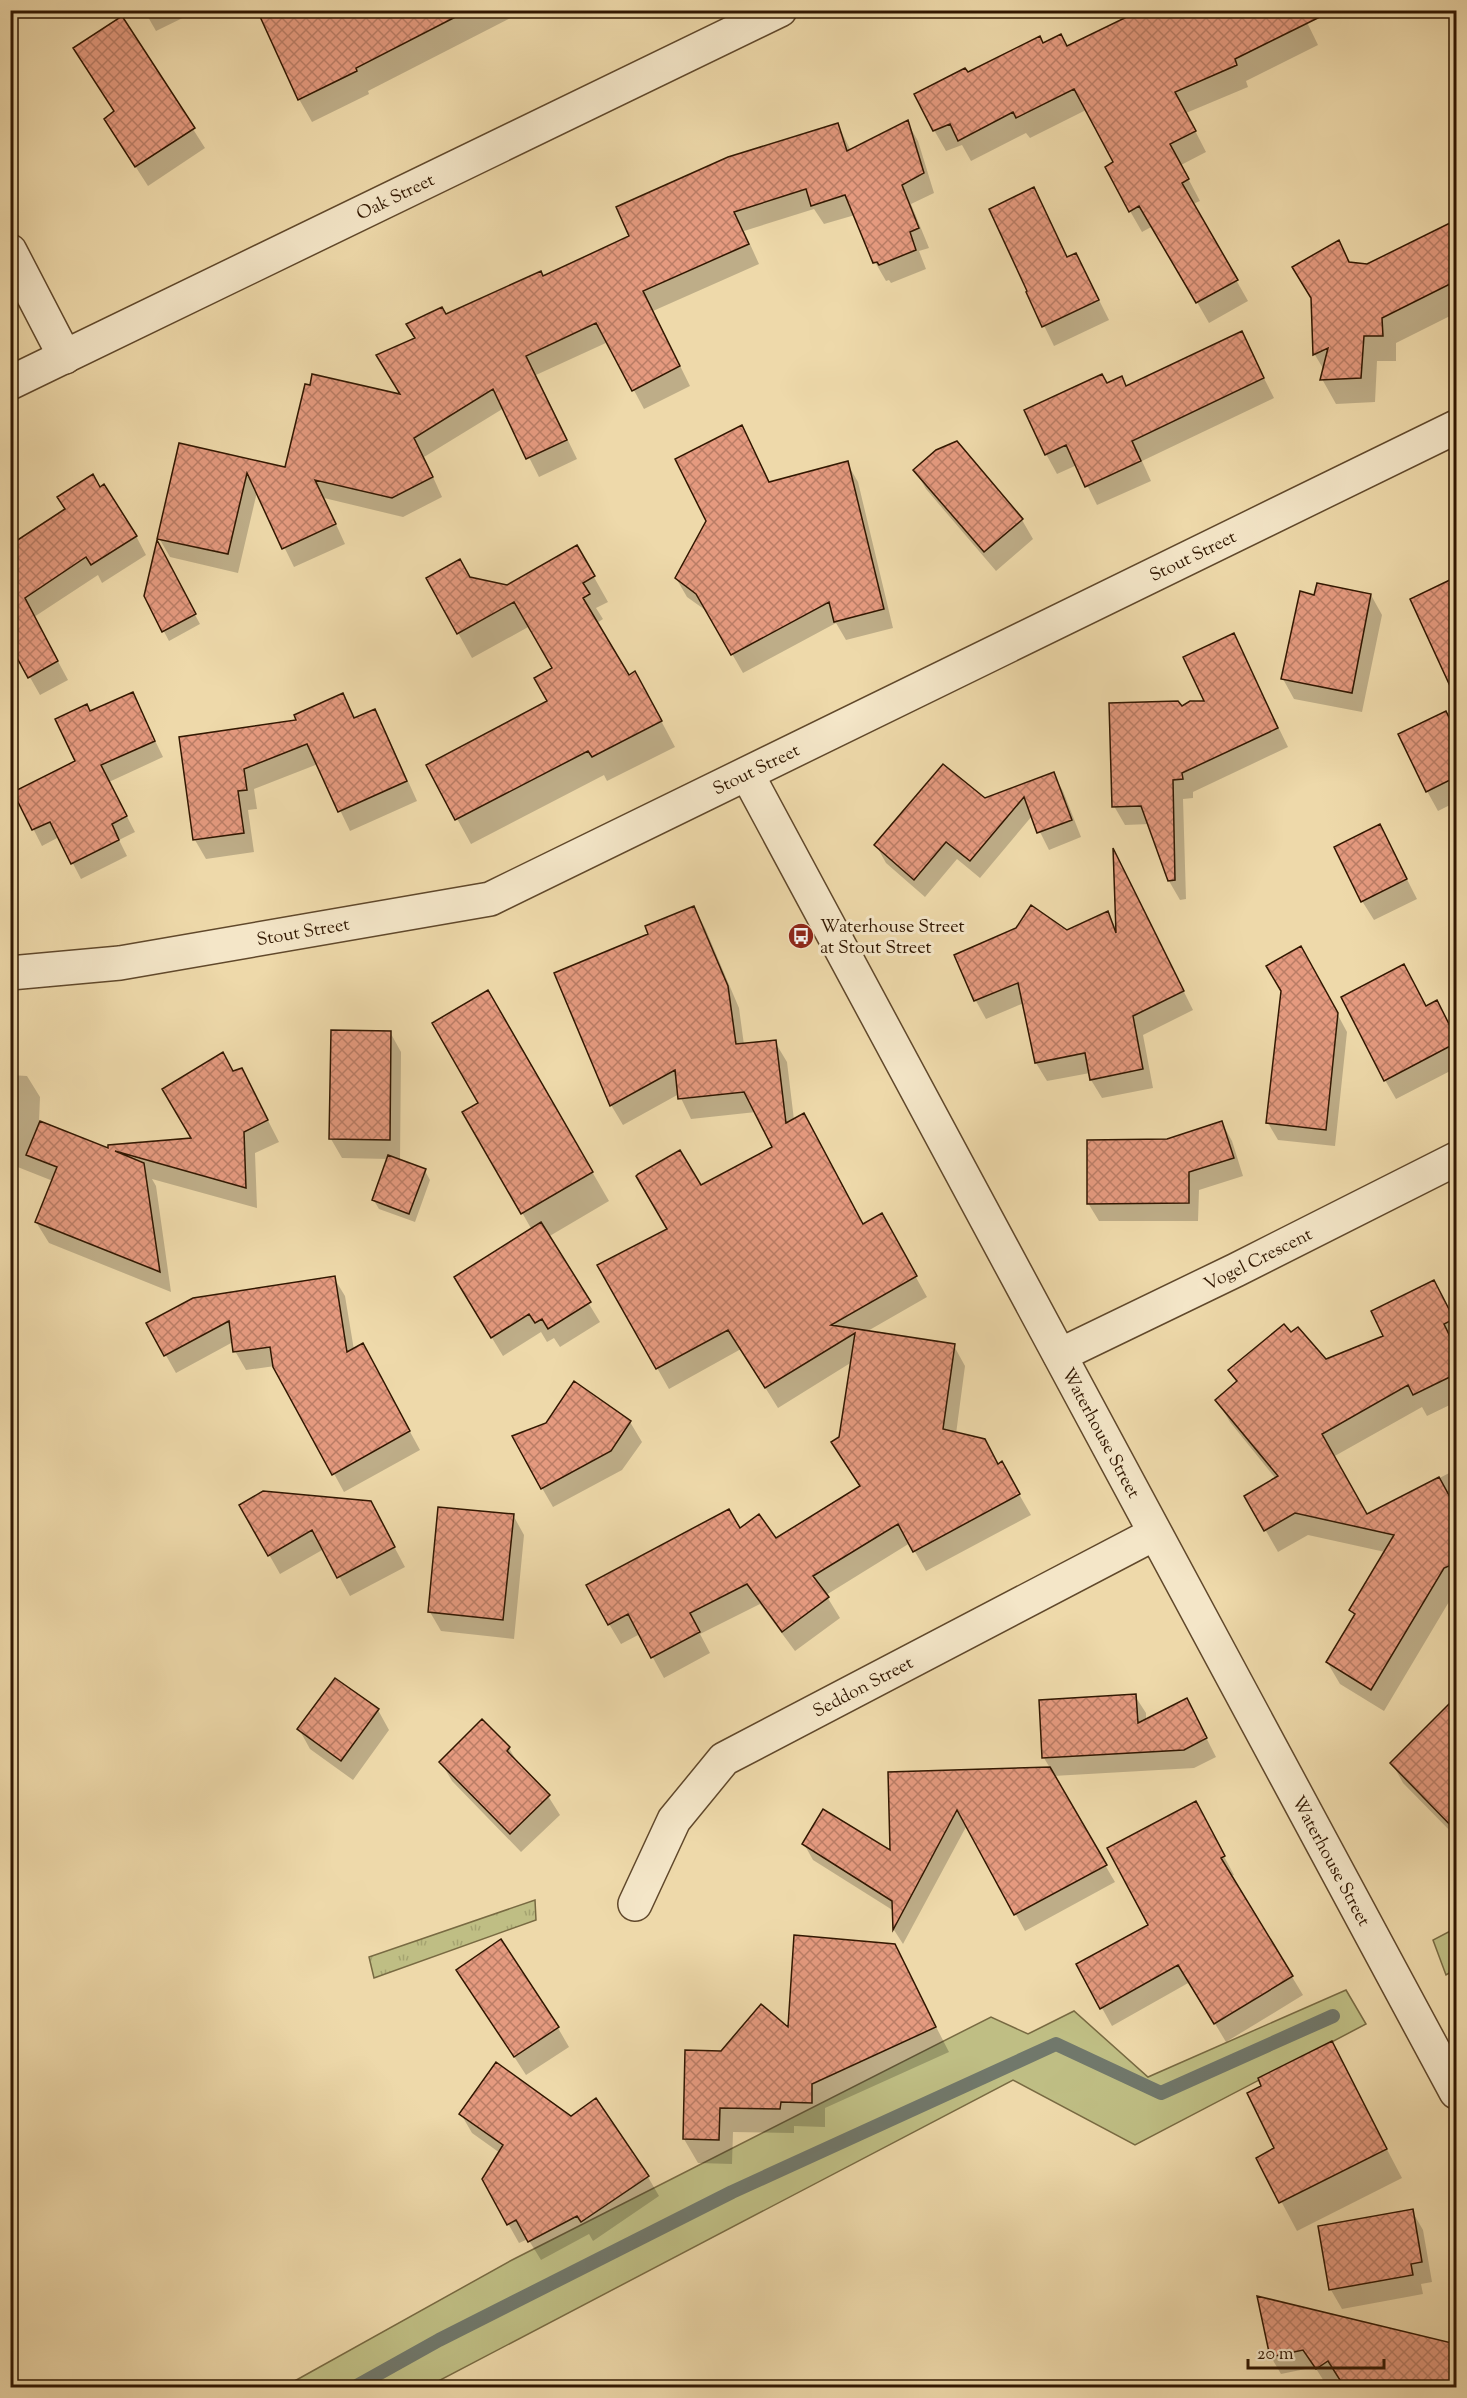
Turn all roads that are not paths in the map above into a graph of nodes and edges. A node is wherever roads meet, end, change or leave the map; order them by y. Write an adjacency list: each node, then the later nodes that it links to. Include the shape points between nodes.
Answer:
1 (780, 10): 3 (street, Oak Street)
2 (10, 251): 3 (street)
3 (64, 357): 4 (street, Oak Street)
4 (10, 383)
5 (1456, 427): 6 (street, Stout Street)
6 (747, 774): 7 (street, Stout Street, via 490,899 120,963); 9 (street, Waterhouse Street)
7 (10, 973)
8 (1456, 1159): 9 (street, Vogel Crescent)
9 (1060, 1355): 10 (street, Waterhouse Street)
10 (1154, 1534): 11 (street, Seddon Street, via 724,1758 674,1820); 12 (street, Waterhouse Street)
11 (635, 1904)
12 (1456, 2092)

